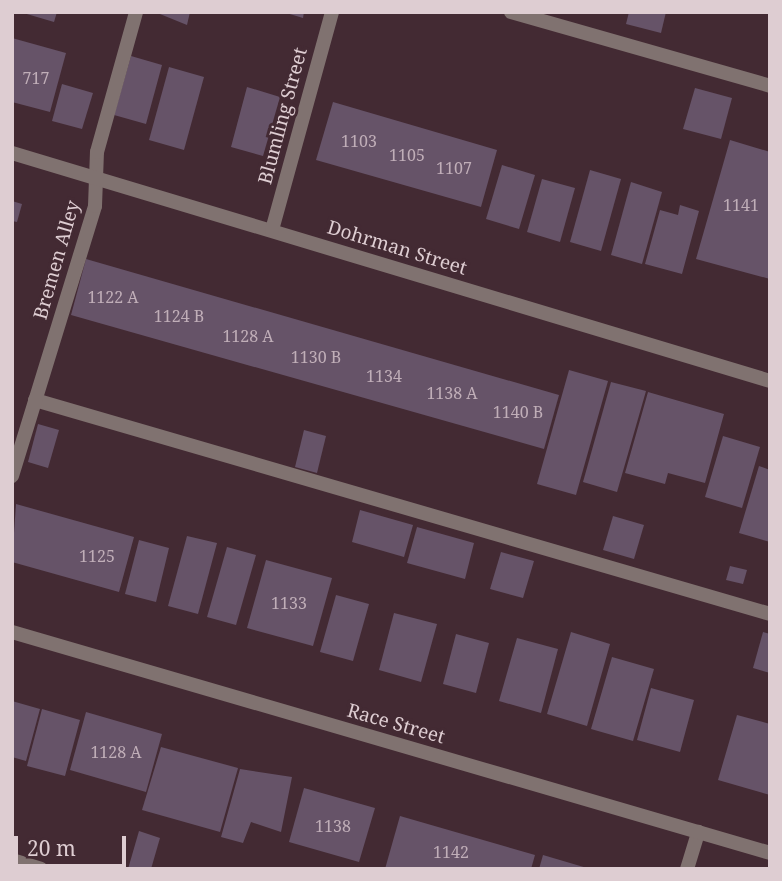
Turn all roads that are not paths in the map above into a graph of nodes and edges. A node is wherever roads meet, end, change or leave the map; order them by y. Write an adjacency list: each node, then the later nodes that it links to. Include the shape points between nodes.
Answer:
1 (136, 12): 6 (street, Bremen Alley)
2 (332, 12): 7 (street, Blumling Street)
3 (511, 12): 4 (street)
4 (770, 86)
5 (12, 153): 6 (street, Dohrman Street)
6 (96, 178): 7 (street, Dohrman Street); 9 (street, Bremen Alley, via 95,206)
7 (272, 230): 8 (street, Dohrman Street)
8 (770, 382)
9 (35, 400): 10 (street, Bremen Alley); 11 (street)
10 (12, 476)
11 (770, 614)
12 (12, 632): 13 (street, Race Street)
13 (698, 832): 14 (street, Race Street); 17 (street)
14 (770, 853)
15 (12, 860): 16 (street)
16 (41, 869)
17 (687, 869)

